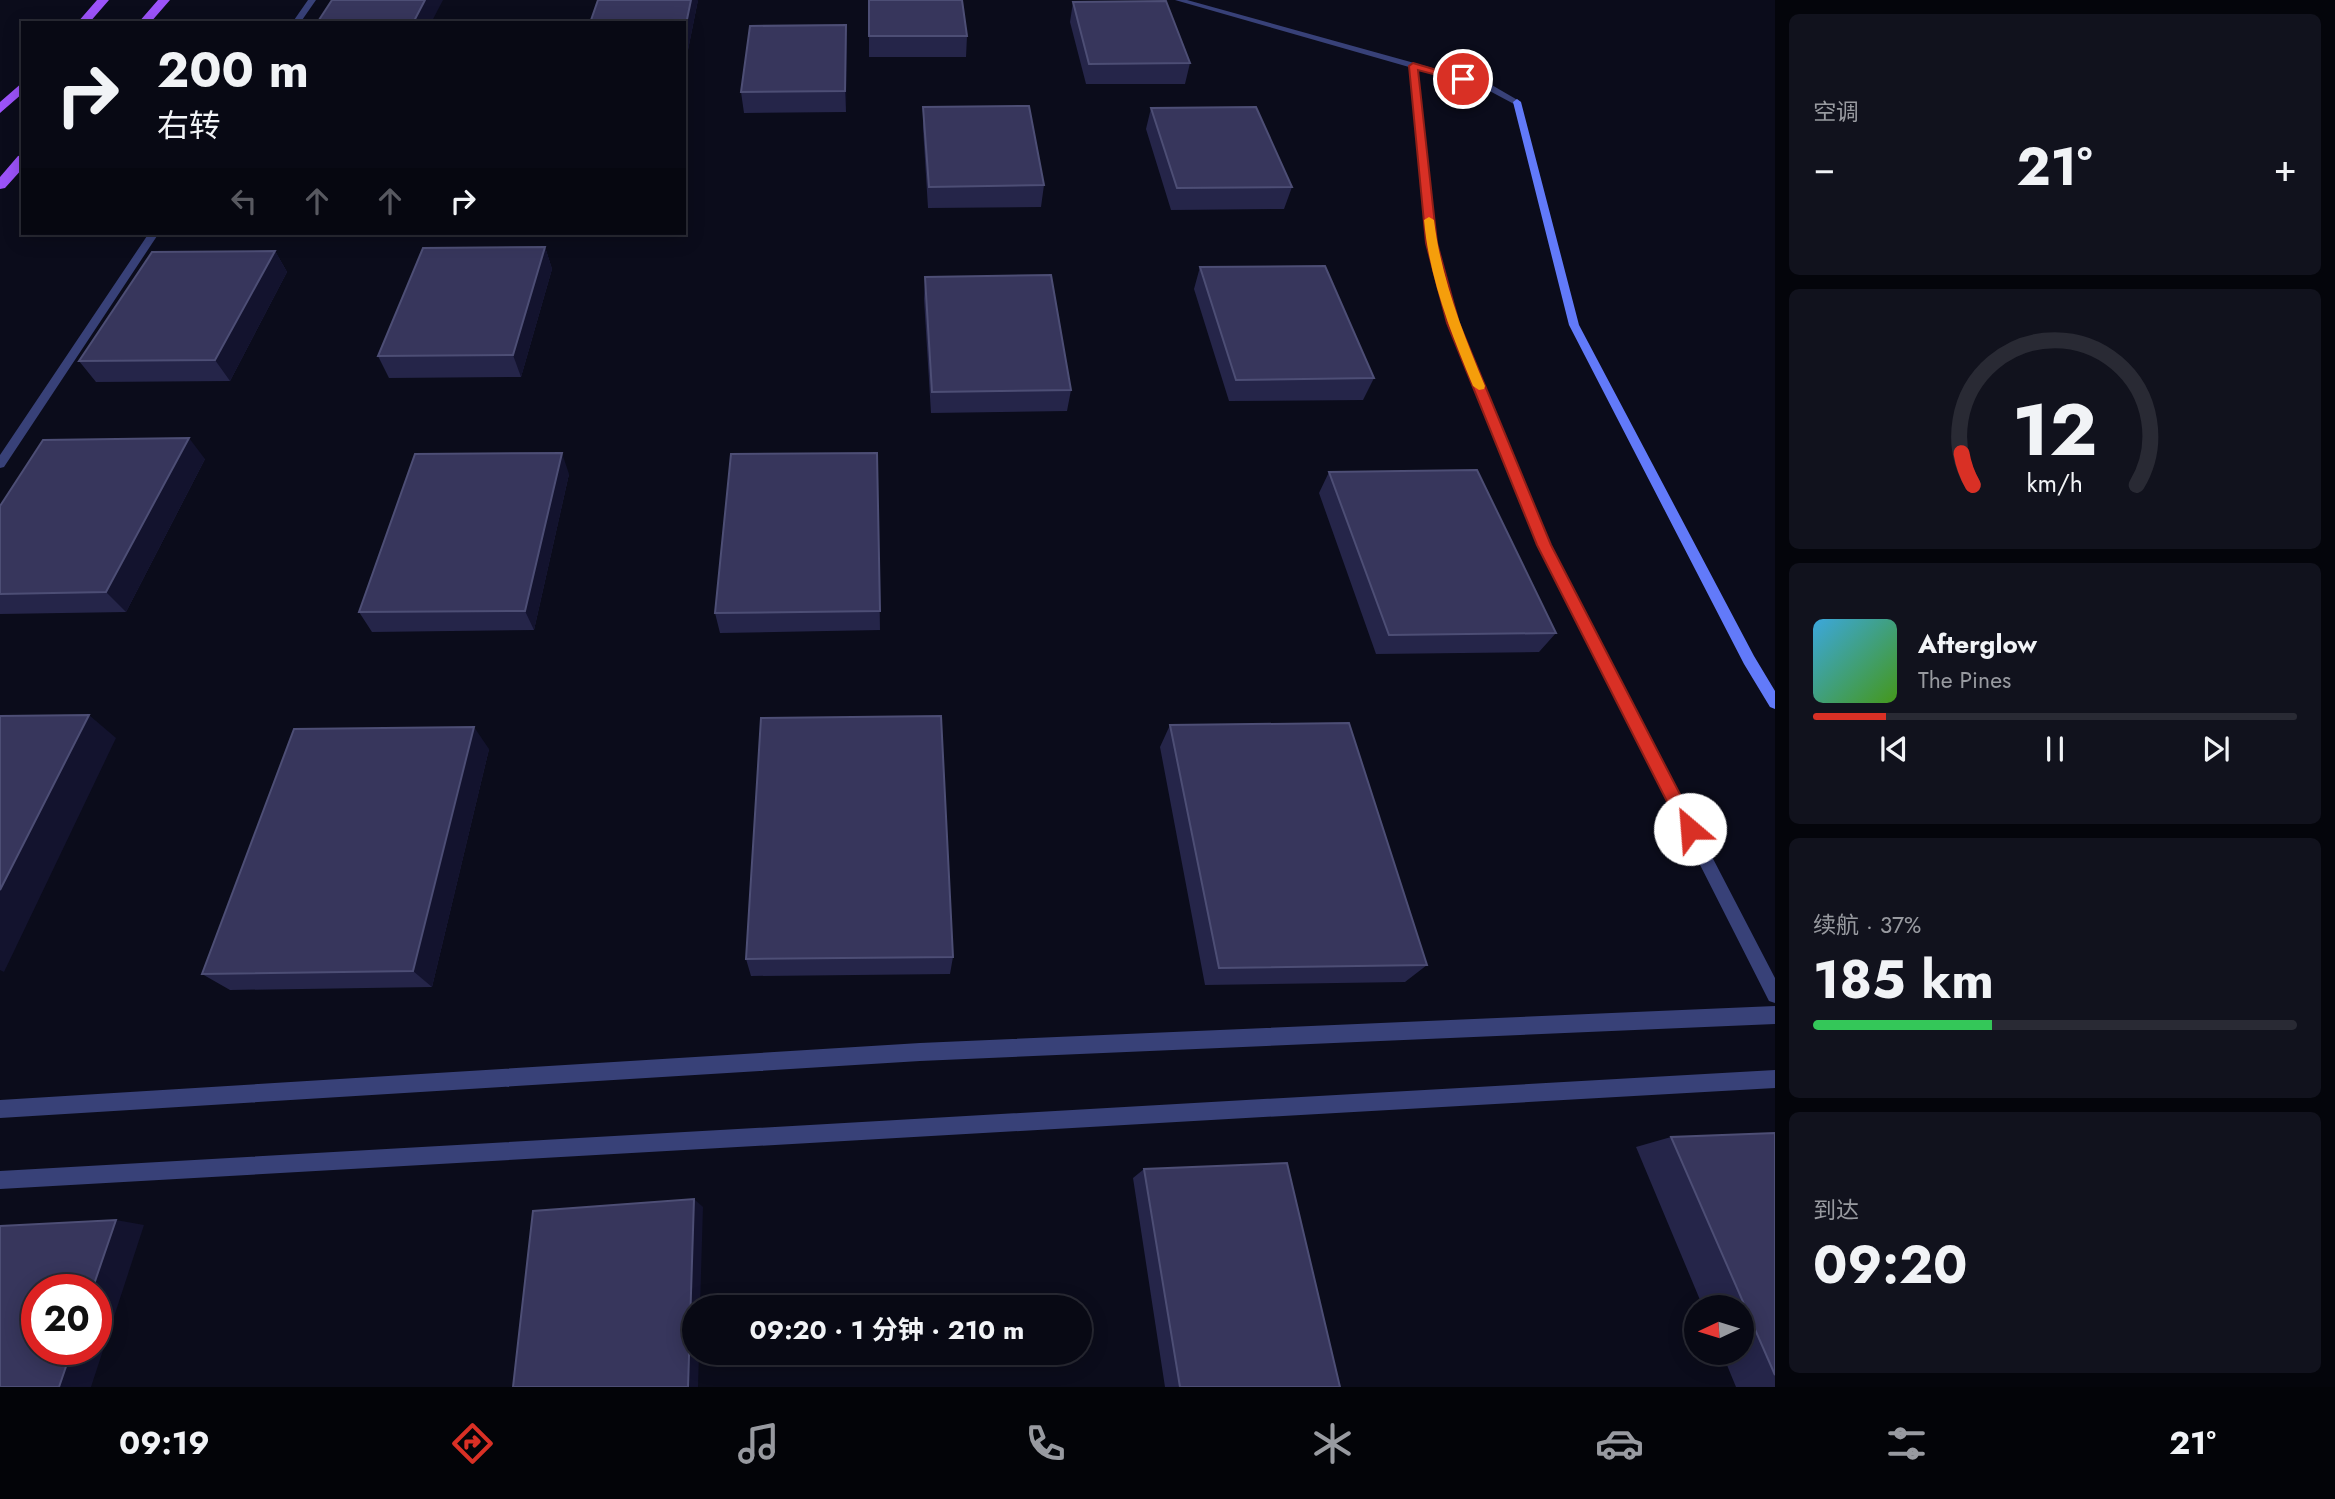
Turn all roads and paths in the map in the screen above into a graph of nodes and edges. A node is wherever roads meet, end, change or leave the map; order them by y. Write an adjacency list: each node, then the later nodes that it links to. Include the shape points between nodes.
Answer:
1 (96, 0): 6 (main road)
2 (103, 0): 7 (main road)
3 (164, 0): 8 (main road)
4 (312, 0): 9 (lane)
5 (1179, 0): 10 (lane)
6 (85, 21)
7 (85, 21)
8 (146, 21)
9 (297, 21)
10 (1413, 66): 12 (lane, via 1488,86); 19 (lane, via 1431,243 1453,323 1544,545)
11 (21, 88): 13 (main road)
12 (1517, 102): 18 (street, via 1574,325)
13 (0, 109)
14 (21, 161): 15 (main road)
15 (0, 185)
16 (153, 235): 17 (lane)
17 (0, 464)
18 (1775, 703)
19 (1775, 995)
20 (1775, 1015): 22 (lane, via 906,1053)
21 (1775, 1079): 23 (lane)
22 (0, 1109)
23 (0, 1180)

